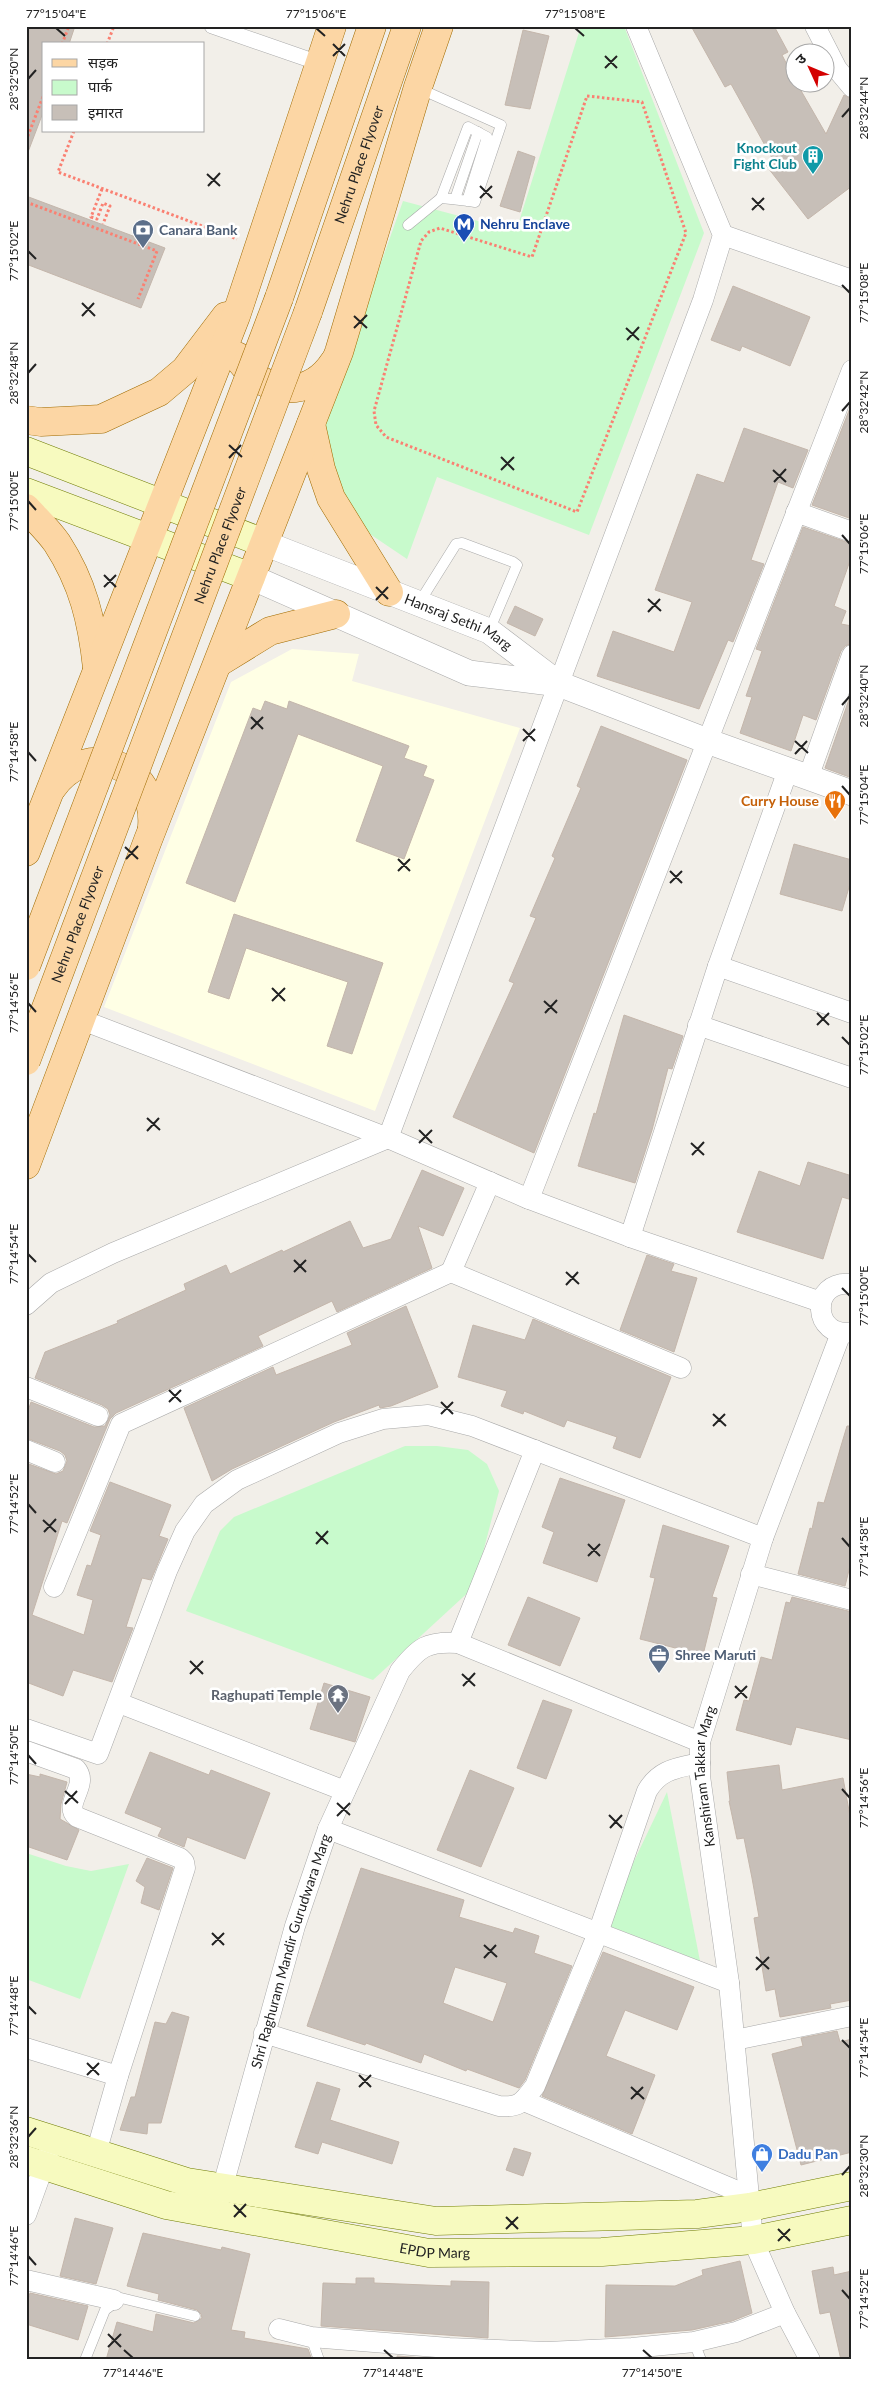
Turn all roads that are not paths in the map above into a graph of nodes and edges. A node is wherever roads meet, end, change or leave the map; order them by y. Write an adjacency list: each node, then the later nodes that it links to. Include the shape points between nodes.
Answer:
1 (212, 26): 8 (street)
2 (332, 26): 8 (main road)
3 (372, 26): 47 (main road, bridge, via 279,298)
4 (407, 26): 52 (main road, Nehru Place Flyover, bridge, via 308,312)
5 (439, 26): 10 (main road)
6 (636, 26): 16 (street)
7 (815, 26): 9 (street, via 837,69)
8 (319, 63): 18 (main road)
9 (852, 86)
10 (418, 88): 14 (lane, via 501,125 476,202); 20 (main road)
11 (478, 132): 12 (lane, via 468,127); 13 (lane); 14 (lane, via 487,137)
12 (440, 198): 13 (lane); 15 (lane)
13 (455, 200): 14 (lane)
14 (467, 201)
15 (408, 225)
16 (723, 235): 17 (street); 40 (street, via 699,310)
17 (852, 280)
18 (244, 291): 19 (main road); 22 (main road, via 185,370 159,392 102,418)
19 (236, 316): 20 (main road, via 233,336 237,355 252,376 276,388 296,388 314,382 334,364); 26 (main road)
20 (339, 352): 23 (main road)
21 (852, 370): 28 (street)
22 (26, 420)
23 (311, 424): 31 (main road); 33 (main road, via 331,498)
24 (26, 451): 26 (main road)
25 (26, 492): 30 (main road)
26 (163, 504): 30 (main road); 31 (main road)
27 (26, 508): 39 (main road, via 56,542 79,583 93,628)
28 (796, 512): 29 (street); 41 (street)
29 (852, 532)
30 (150, 538): 32 (main road); 39 (main road)
31 (264, 543): 32 (main road); 33 (street, Hansraj Sethi Marg)
32 (251, 577): 35 (street, Hansraj Sethi Marg); 38 (main road)
33 (389, 592): 34 (street, Hansraj Sethi Marg)
34 (419, 604): 36 (street, Hansraj Sethi Marg); 36 (lane, via 456,544 513,562 517,565 514,576)
35 (336, 614): 38 (main road, via 270,631); 40 (street, Hansraj Sethi Marg, via 469,673)
36 (489, 631): 40 (street, Hansraj Sethi Marg)
37 (852, 655): 42 (street)
38 (218, 663): 45 (main road)
39 (97, 674): 44 (main road)
40 (559, 684): 41 (street, Hansraj Sethi Marg); 54 (street)
41 (707, 741): 42 (street, Hansraj Sethi Marg); 57 (street)
42 (798, 774): 43 (street, Hansraj Sethi Marg); 48 (street)
43 (852, 792)
44 (48, 793): 45 (main road, via 77,766 104,762 122,767 138,779 151,802 152,828); 46 (main road)
45 (148, 840): 50 (main road)
46 (26, 852)
47 (26, 966)
48 (718, 966): 49 (street); 51 (street)
49 (852, 1013)
50 (82, 1020): 54 (street); 55 (main road)
51 (698, 1025): 53 (street); 58 (street)
52 (26, 1061)
53 (852, 1078)
54 (388, 1138): 56 (street); 62 (street, via 113,1252 51,1283)
55 (26, 1165)
56 (490, 1182): 57 (street); 59 (street)
57 (529, 1199): 58 (street)
58 (630, 1237): 61 (street)
59 (451, 1272): 64 (street); 72 (street, via 120,1424)
60 (852, 1284): 61 (street, via 831,1287)
61 (821, 1302): 63 (street, via 826,1324)
62 (26, 1305)
63 (847, 1333): 70 (street, Kanshiram Takkar Marg)
64 (681, 1368)
65 (26, 1387): 66 (street)
66 (98, 1416)
67 (26, 1450): 69 (street)
68 (535, 1450): 70 (street); 74 (street); 75 (street, via 472,1426 428,1415 383,1419 339,1433 237,1480 204,1504 185,1531)
69 (55, 1462)
70 (763, 1538): 71 (street, Kanshiram Takkar Marg)
71 (751, 1574): 73 (street); 77 (street, Kanshiram Takkar Marg)
72 (54, 1587)
73 (852, 1600)
74 (458, 1643): 77 (street, Shri Raghuram Mandir Gurudwara Marg); 80 (street, Shri Raghuram Mandir Gurudwara Marg, via 436,1642 414,1653 400,1671)
75 (119, 1703): 76 (street, via 98,1754); 80 (street)
76 (26, 1729)
77 (700, 1742): 79 (street, Kanshiram Takkar Marg)
78 (26, 1752): 88 (street, via 76,1769 80,1784 72,1807 77,1817 180,1858 186,1868)
79 (700, 1763): 82 (street, via 666,1771 654,1780 647,1791); 83 (street, Kanshiram Takkar Marg)
80 (345, 1792): 81 (street, Shri Raghuram Mandir Gurudwara Marg)
81 (328, 1829): 82 (street); 85 (street, Shri Raghuram Mandir Gurudwara Marg)
82 (598, 1933): 83 (street); 89 (street, via 534,2086)
83 (729, 1983): 86 (street, Kanshiram Takkar Marg)
84 (852, 2016): 86 (street)
85 (264, 2033): 89 (street, via 499,2106 513,2108); 95 (street, Shri Raghuram Mandir Gurudwara Marg)
86 (735, 2040): 96 (street, Kanshiram Takkar Marg)
87 (26, 2048): 88 (street)
88 (118, 2076): 92 (street)
89 (524, 2101): 96 (street)
90 (26, 2131): 91 (main road, EPDP Marg)
91 (53, 2139): 92 (main road, EPDP Marg); 93 (street)
92 (96, 2153): 95 (main road, EPDP Marg, via 186,2182)
93 (35, 2163): 97 (main road, EPDP Marg, via 166,2205); 98 (street)
94 (852, 2186): 96 (main road, EPDP Marg)
95 (222, 2188): 96 (main road, EPDP Marg, via 436,2221 697,2214); 97 (street, Shri Raghuram Mandir Gurudwara Marg)
96 (749, 2202): 100 (street, Kanshiram Takkar Marg)
97 (214, 2214): 100 (main road, EPDP Marg, via 429,2253 602,2252)
98 (26, 2215)
99 (852, 2220): 100 (main road, EPDP Marg)
100 (753, 2240): 103 (street, Kanshiram Takkar Marg)
101 (26, 2280): 102 (street)
102 (114, 2300): 104 (lane, via 132,2300); 108 (lane, via 102,2316)
103 (785, 2313): 107 (street); 110 (street, Kanshiram Takkar Marg)
104 (195, 2316)
105 (279, 2329): 106 (street)
106 (311, 2337): 107 (street, via 547,2352 632,2348); 109 (lane)
107 (697, 2351)
108 (85, 2360)
109 (319, 2360)
110 (810, 2360)

